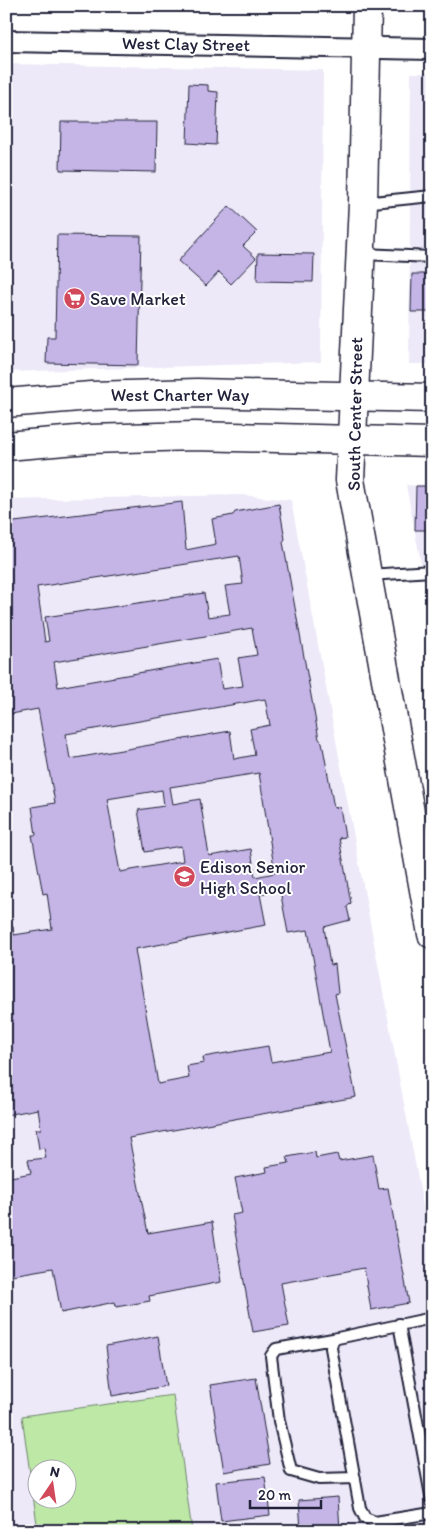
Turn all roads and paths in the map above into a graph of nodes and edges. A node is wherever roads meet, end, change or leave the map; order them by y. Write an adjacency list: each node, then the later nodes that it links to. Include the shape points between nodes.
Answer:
1 (367, 6): 3 (main road, South Center Street)
2 (6, 41): 3 (street, West Clay Street)
3 (367, 48): 4 (street, West Clay Street); 6 (main road, South Center Street)
4 (432, 49)
5 (432, 196): 6 (lane)
6 (363, 203): 7 (main road, South Center Street)
7 (361, 254): 8 (lane); 9 (main road, South Center Street)
8 (432, 257)
9 (355, 397): 10 (main road, West Charter Way); 11 (main road, West Charter Way, via 197,393 91,396); 12 (main road, South Center Street)
10 (432, 398)
11 (6, 403)
12 (352, 440): 13 (main road); 14 (main road, via 195,436 89,439); 16 (main road, South Center Street, via 350,480)
13 (432, 442)
14 (6, 446)
15 (432, 571): 16 (lane)
16 (367, 575): 17 (main road, South Center Street)
17 (432, 934)
18 (432, 1318): 19 (lane)
19 (400, 1324): 20 (lane); 22 (lane)
20 (333, 1339): 21 (lane, via 331,1348); 21 (lane, via 276,1350 271,1356 279,1421 291,1471 319,1479)
21 (355, 1478): 23 (lane, via 365,1518 375,1522)
22 (432, 1501)
23 (432, 1513)

